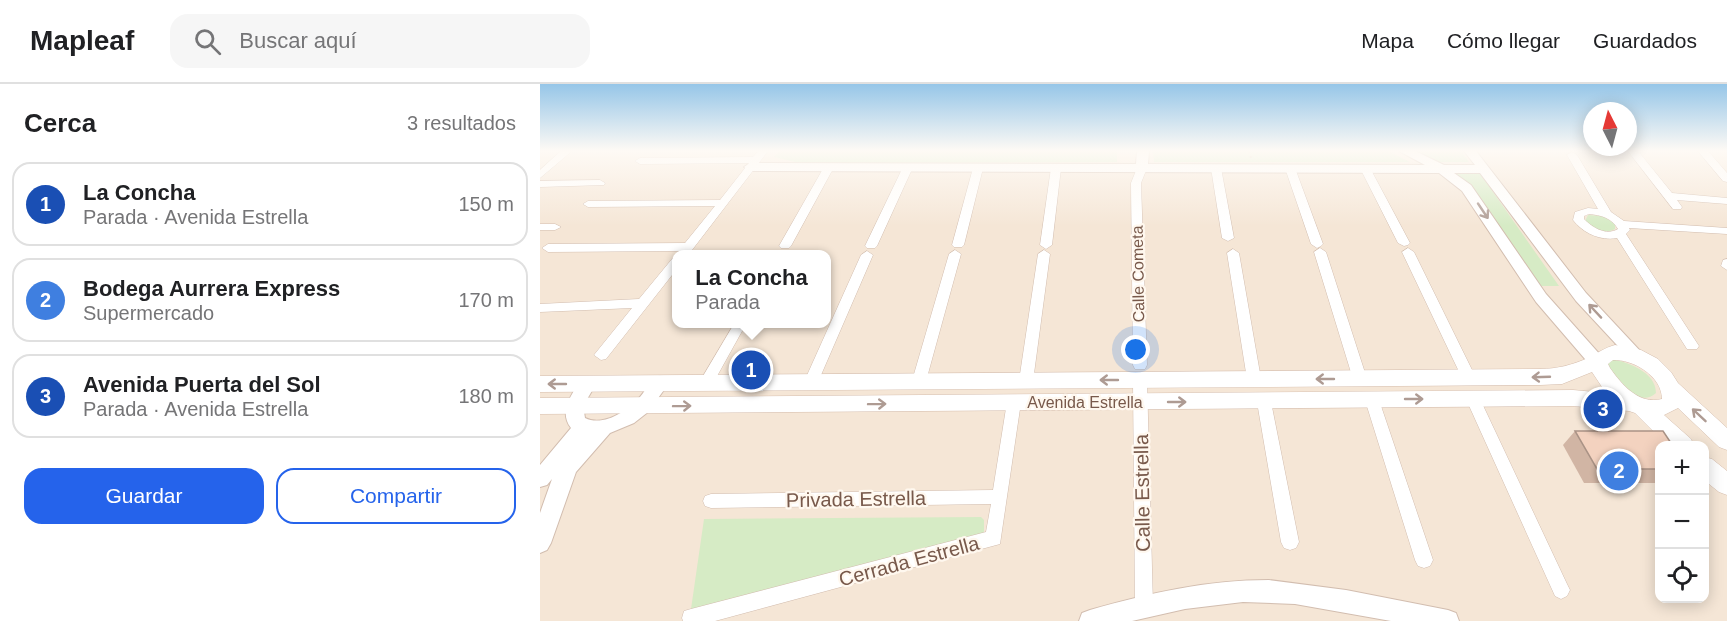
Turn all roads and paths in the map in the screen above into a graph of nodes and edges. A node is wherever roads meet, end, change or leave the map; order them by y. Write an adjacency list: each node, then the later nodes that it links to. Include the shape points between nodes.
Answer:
1 (744, 176): 20 (street)
2 (824, 176): 29 (street)
3 (904, 176): 48 (street)
4 (976, 176): 46 (street)
5 (1055, 176): 47 (street)
6 (1131, 176): 16 (street)
7 (1139, 176): 16 (street, Calle Cometa)
8 (1217, 176): 28 (street)
9 (1293, 176): 45 (street)
10 (1369, 176): 43 (street)
11 (1451, 176): 41 (street, one-way to 41, via 1467,188 1541,298)
12 (1490, 176): 39 (street, one-way to 12, via 1581,297)
13 (1584, 176): 23 (street)
14 (1653, 176): 18 (street)
15 (600, 183): 17 (street)
16 (1136, 183): 42 (street, Calle Cometa)
17 (540, 184)
18 (1668, 196): 19 (street); 22 (street)
19 (1727, 201)
20 (723, 203): 21 (street); 31 (street)
21 (588, 204)
22 (1677, 207)
23 (1607, 214): 26 (street); 26 (street, via 1588,211 1578,219 1596,232 1609,235)
24 (540, 227): 25 (street)
25 (555, 227)
26 (1621, 229): 27 (street); 38 (street)
27 (1727, 231)
28 (1228, 238)
29 (785, 246)
30 (548, 248): 32 (street)
31 (687, 250)
32 (672, 251)
33 (1233, 253): 44 (street)
34 (672, 267): 35 (street)
35 (642, 303): 36 (street); 40 (street)
36 (540, 308)
37 (738, 328): 50 (street)
38 (1692, 346)
39 (1635, 354): 41 (main road, Avenida Estrella, via 1607,354); 53 (main road, via 1661,373)
40 (601, 355)
41 (1597, 362): 43 (main road, Avenida Estrella, one-way to 43, via 1562,376); 59 (main road, via 1610,384)
42 (1140, 373): 44 (main road, Avenida Estrella); 47 (main road, Avenida Estrella, one-way to 47); 57 (street, Calle Estrella)
43 (1469, 378): 45 (main road, Avenida Estrella)
44 (1254, 379): 45 (main road, Avenida Estrella, one-way to 44)
45 (1360, 379)
46 (919, 381): 47 (main road, Avenida Estrella); 48 (main road, Avenida Estrella)
47 (1026, 381)
48 (811, 382): 50 (main road, Avenida Estrella)
49 (660, 383): 50 (main road, Avenida Estrella); 52 (main road, Avenida Estrella); 62 (street)
50 (706, 383)
51 (540, 384): 52 (main road, Avenida Estrella, one-way to 51)
52 (587, 384): 61 (street)
53 (1671, 389): 59 (main road, Avenida Estrella, via 1674,396 1670,405); 66 (main road, one-way to 53)
54 (1473, 399): 55 (main road, Avenida Estrella, one-way to 54); 59 (main road, Avenida Estrella, via 1573,398); 75 (street)
55 (1372, 400): 58 (main road, Avenida Estrella); 74 (street)
56 (1014, 402): 57 (main road, Avenida Estrella); 62 (main road, Avenida Estrella, one-way to 56); 70 (street, Cerrada Estrella)
57 (1140, 402): 58 (main road, Avenida Estrella, one-way to 58); 76 (street, Calle Estrella)
58 (1264, 402): 72 (street)
59 (1636, 405): 65 (main road)
60 (540, 406): 61 (main road, Avenida Estrella)
61 (574, 406): 62 (main road, Avenida Estrella); 63 (street, via 576,422)
62 (643, 406): 64 (street)
63 (582, 428): 64 (street); 67 (street)
64 (603, 429): 67 (street)
65 (1677, 441)
66 (1727, 441)
67 (553, 470): 73 (street, via 561,478)
68 (1709, 470): 69 (main road)
69 (1727, 485)
70 (1000, 497): 71 (street, Privada Estrella); 77 (street, Cerrada Estrella, via 994,538 984,542)
71 (711, 501)
72 (1290, 542)
73 (540, 543)
74 (1424, 560)
75 (1561, 590)
76 (1144, 606): 78 (street); 79 (street, via 1222,593 1278,593)
77 (691, 618)
78 (1090, 621)
79 (1448, 621)

